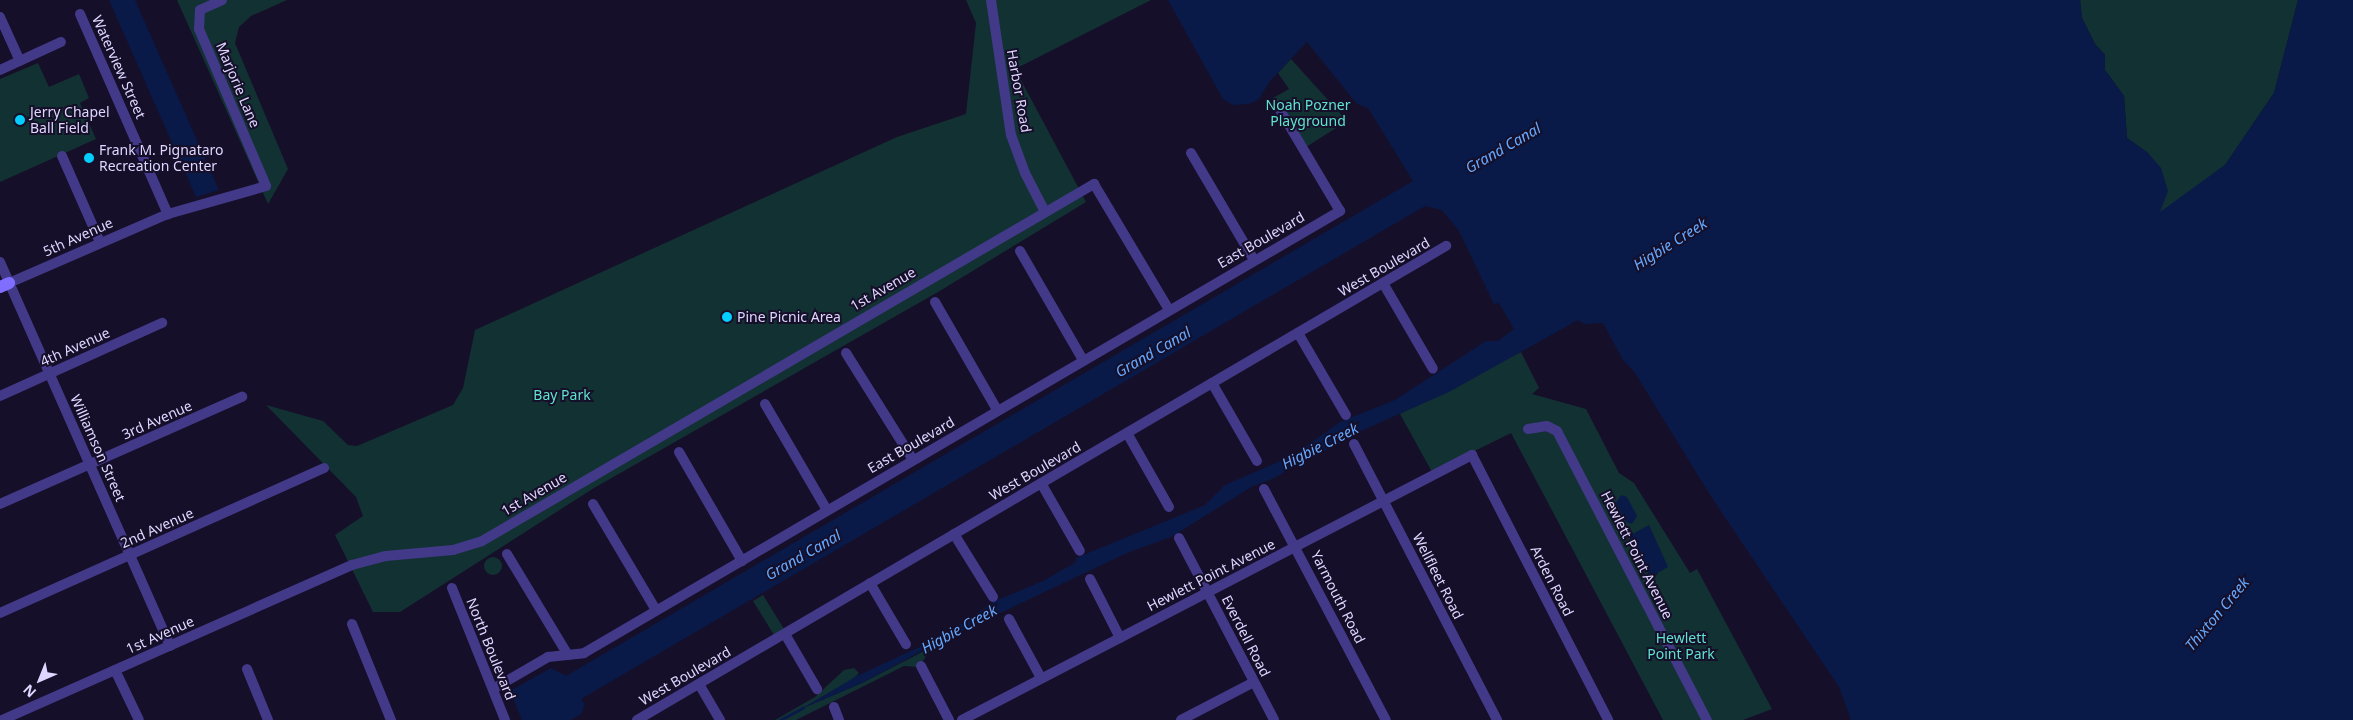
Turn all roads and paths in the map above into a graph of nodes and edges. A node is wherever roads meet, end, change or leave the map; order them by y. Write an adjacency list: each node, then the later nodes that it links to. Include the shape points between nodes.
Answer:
1 (222, 0): 11 (street, Marjorie Lane, via 200,10 199,29 266,186)
2 (991, 0): 12 (street, Harbor Road, via 1012,135 1025,174)
3 (80, 14): 13 (street, Waterview Street)
4 (0, 17): 6 (street)
5 (61, 42): 6 (street)
6 (20, 61): 7 (street)
7 (0, 70)
8 (1277, 105): 17 (street, East Boulevard, via 1340,211)
9 (1191, 153): 17 (street)
10 (62, 156): 14 (street)
11 (259, 187): 13 (street, 5th Avenue)
12 (1044, 210): 22 (street, 1st Avenue, via 1094,184); 70 (street, 1st Avenue, via 482,540 453,550 386,556 352,565)
13 (168, 214): 14 (street, 5th Avenue)
14 (100, 242): 20 (street, 5th Avenue)
15 (1446, 246): 19 (street, West Boulevard)
16 (1020, 251): 26 (street)
17 (1254, 260): 22 (street, East Boulevard)
18 (0, 262): 20 (street, Williamson Street)
19 (1383, 283): 24 (street, West Boulevard); 27 (street)
20 (5, 285): 28 (street, Williamson Street)
21 (935, 302): 33 (street)
22 (1169, 310): 26 (street, East Boulevard)
23 (162, 324): 28 (street, 4th Avenue)
24 (1298, 333): 29 (street, West Boulevard); 34 (street)
25 (846, 353): 40 (street)
26 (1083, 360): 33 (street, East Boulevard)
27 (1433, 370)
28 (50, 374): 30 (street, 4th Avenue); 42 (street, Williamson Street)
29 (1212, 383): 36 (street, West Boulevard); 41 (street)
30 (0, 396)
31 (242, 397): 42 (street, 3rd Avenue)
32 (765, 404): 50 (street)
33 (998, 410): 40 (street, East Boulevard)
34 (1346, 415)
35 (1528, 429): 96 (street, Hewlett Point Avenue, via 1547,426 1557,431)
36 (1126, 433): 44 (street, West Boulevard); 49 (street)
37 (1354, 444): 46 (street, Wellfleet Road)
38 (679, 452): 57 (street)
39 (1472, 455): 46 (street, Hewlett Point Avenue); 95 (street, Arden Road)
40 (913, 460): 50 (street, East Boulevard)
41 (1257, 461)
42 (90, 465): 47 (street, 3rd Avenue); 56 (street, Williamson Street)
43 (324, 468): 56 (street, 2nd Avenue)
44 (1041, 483): 51 (street, West Boulevard); 54 (street)
45 (1264, 489): 53 (street, Yarmouth Road)
46 (1384, 502): 53 (street, Hewlett Point Avenue); 94 (street, Wellfleet Road)
47 (0, 504)
48 (593, 504): 63 (street)
49 (1169, 507)
50 (827, 510): 57 (street, East Boulevard)
51 (954, 534): 59 (street, West Boulevard); 62 (street)
52 (1179, 538): 61 (street, Everdell Road)
53 (1296, 547): 61 (street, Hewlett Point Avenue); 93 (street, Yarmouth Road)
54 (1080, 551)
55 (507, 554): 71 (street)
56 (130, 555): 64 (street, 2nd Avenue); 70 (street, Williamson Street)
57 (742, 561): 63 (street, East Boulevard)
58 (1090, 579): 68 (street)
59 (870, 583): 67 (street, West Boulevard); 69 (street)
60 (452, 588): 78 (street, North Boulevard)
61 (1208, 592): 68 (street, Hewlett Point Avenue); 76 (street, Everdell Road)
62 (992, 596)
63 (656, 610): 71 (street, East Boulevard, via 584,653)
64 (0, 613)
65 (1008, 619): 75 (street)
66 (352, 624): 84 (street)
67 (785, 634): 77 (street, West Boulevard); 79 (street)
68 (1120, 638): 75 (street, Hewlett Point Avenue)
69 (906, 644)
70 (170, 646): 73 (street, 1st Avenue)
71 (568, 655): 78 (street, East Boulevard, via 548,657)
72 (921, 666): 89 (street)
73 (116, 670): 81 (street, 1st Avenue); 82 (street)
74 (247, 670): 83 (street)
75 (1041, 678): 90 (street, Hewlett Point Avenue)
76 (1254, 682): 91 (street); 92 (street, Everdell Road)
77 (699, 684): 86 (street, West Boulevard); 87 (street)
78 (493, 689): 85 (street, North Boulevard)
79 (817, 690)
80 (834, 707): 88 (street)
81 (2, 720)
82 (139, 720)
83 (268, 720)
84 (391, 720)
85 (504, 720)
86 (638, 720)
87 (720, 720)
88 (840, 720)
89 (949, 720)
90 (962, 720)
91 (1181, 720)
92 (1274, 720)
93 (1386, 720)
94 (1497, 720)
95 (1608, 720)
96 (1707, 720)

